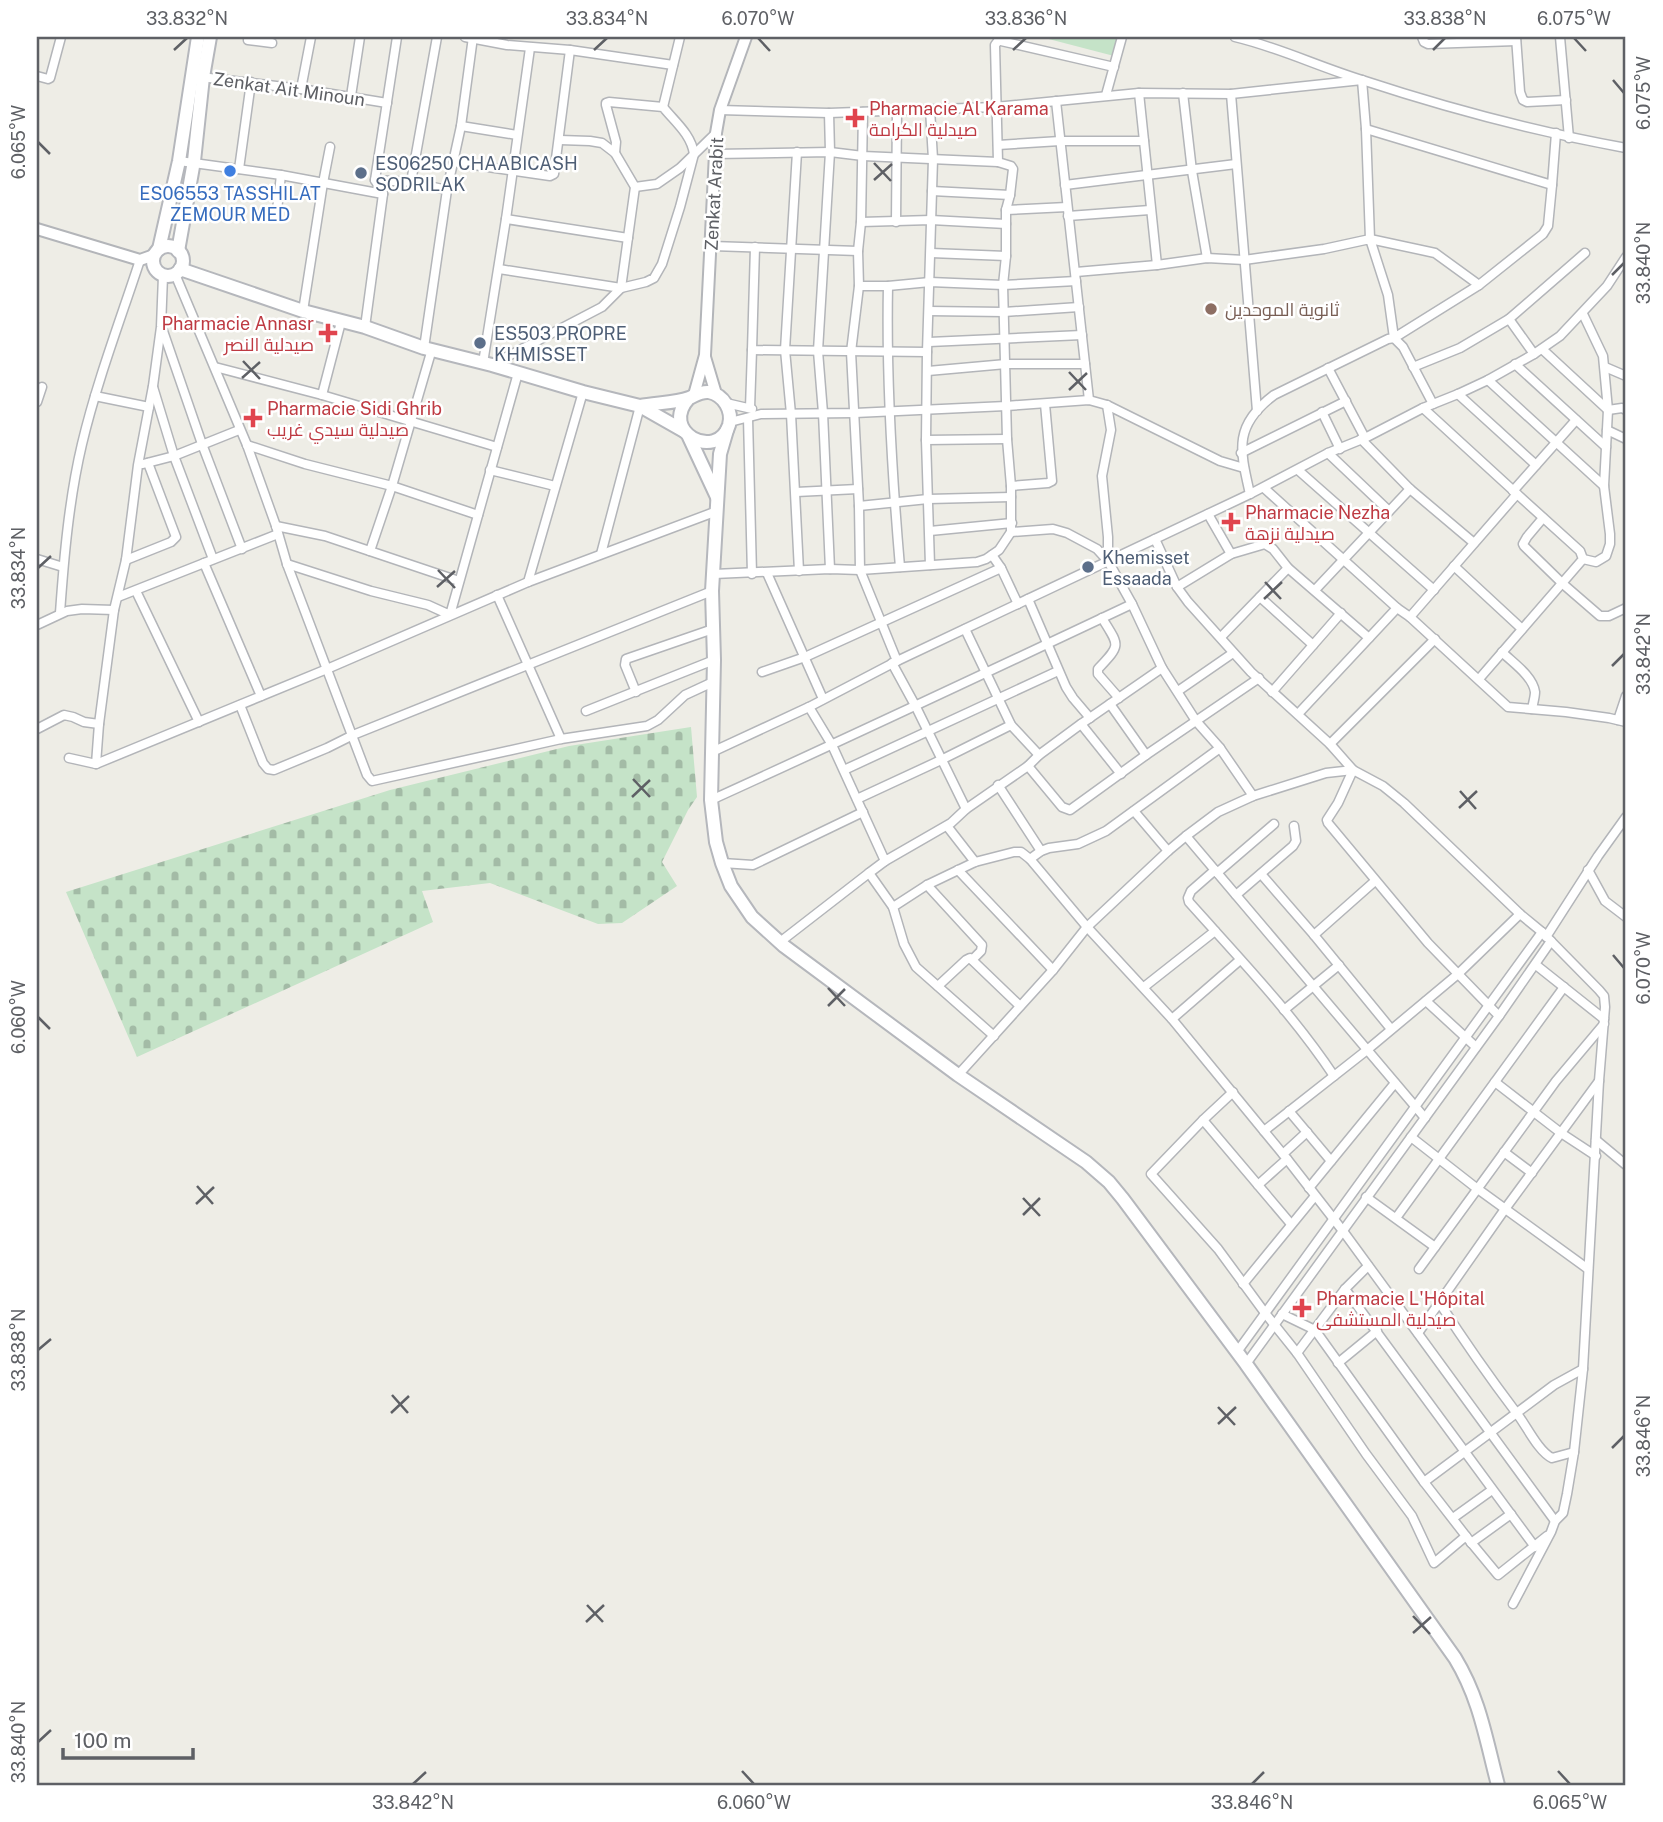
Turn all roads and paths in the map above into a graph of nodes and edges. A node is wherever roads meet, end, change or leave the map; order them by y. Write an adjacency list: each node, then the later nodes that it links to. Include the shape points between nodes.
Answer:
1 (61, 37): 24 (street, via 50,78)
2 (198, 37): 25 (main road)
3 (210, 37): 25 (main road)
4 (311, 37): 28 (street)
5 (360, 37): 33 (street)
6 (397, 37): 36 (street)
7 (437, 37): 75 (street)
8 (470, 37): 18 (street); 44 (street)
9 (680, 37): 22 (street)
10 (746, 37): 41 (street, Zenkat Arabit)
11 (1122, 37): 23 (street)
12 (1235, 37): 26 (street)
13 (1422, 37): 16 (street, via 1428,44)
14 (1560, 37): 34 (street)
15 (260, 39): 17 (street); 19 (street)
16 (1516, 39): 34 (street, via 1523,100)
17 (248, 40)
18 (508, 41): 20 (street)
19 (272, 43)
20 (530, 48): 21 (street); 48 (street)
21 (570, 50): 22 (street); 50 (street)
22 (673, 65): 37 (street)
23 (1114, 67): 32 (street); 38 (street, via 998,41)
24 (37, 76)
25 (197, 77): 27 (street, Zenkat Ait Minoun); 64 (main road); 65 (main road)
26 (1362, 80): 31 (street); 45 (street); 47 (street)
27 (251, 82): 28 (street, Zenkat Ait Minoun); 69 (street)
28 (301, 89): 33 (street, Zenkat Ait Minoun)
29 (1139, 93): 30 (street); 32 (street); 52 (street)
30 (1183, 93): 31 (street); 71 (street)
31 (1231, 94): 68 (street)
32 (1106, 95): 35 (street)
33 (351, 96): 36 (street, Zenkat Ait Minoun)
34 (1566, 100): 49 (street)
35 (1056, 101): 38 (street); 51 (street)
36 (387, 103): 74 (street)
37 (663, 107): 58 (street, via 606,103); 59 (street, via 689,137)
38 (995, 107): 40 (street); 53 (street)
39 (897, 109): 40 (street); 42 (street); 62 (street)
40 (930, 109): 63 (street)
41 (720, 110): 43 (street); 46 (street, Zenkat Arabit)
42 (863, 112): 43 (street); 61 (street)
43 (829, 113): 57 (street)
44 (461, 126): 48 (street); 66 (street)
45 (1366, 129): 78 (street); 95 (street)
46 (716, 133): 59 (street); 60 (street, Zenkat Arabit)
47 (1556, 134): 49 (street); 78 (street)
48 (517, 135): 70 (street)
49 (1569, 138): 55 (street)
50 (559, 140): 58 (street, via 602,143); 70 (street, via 552,175)
51 (1060, 141): 52 (street); 53 (street); 77 (street)
52 (1143, 141): 72 (street)
53 (998, 145): 67 (street)
54 (330, 147): 76 (street)
55 (1626, 148)
56 (797, 152): 57 (street); 60 (street); 98 (street)
57 (830, 152): 61 (street); 100 (street)
58 (615, 153): 79 (street)
59 (694, 154): 79 (street, via 657,184); 119 (street, via 659,272 646,282)
60 (714, 154): 96 (street, Zenkat Arabit)
61 (863, 156): 62 (street); 90 (street)
62 (897, 157): 63 (street); 91 (street)
63 (933, 159): 67 (street); 81 (street)
64 (179, 161): 65 (street); 102 (main road)
65 (194, 162): 69 (street); 99 (main road)
66 (453, 162): 70 (street); 80 (street)
67 (998, 162): 83 (street, via 1012,167)
68 (1236, 164): 71 (street); 109 (street)
69 (239, 169): 73 (street)
70 (512, 170): 88 (street)
71 (1192, 171): 72 (street); 107 (street)
72 (1147, 174): 77 (street); 86 (street)
73 (281, 175): 76 (street); 84 (street)
74 (375, 180): 75 (street); 82 (street)
75 (411, 181): 80 (street)
76 (323, 183): 82 (street); 121 (street)
77 (1065, 185): 87 (street)
78 (1552, 185): 116 (street, via 1543,234)
79 (635, 187): 94 (street)
80 (447, 190): 133 (street)
81 (932, 191): 83 (street); 89 (street)
82 (383, 194): 128 (street)
83 (1010, 195): 85 (street)
84 (277, 210)
85 (1006, 210): 87 (street); 92 (street)
86 (1150, 210): 87 (street); 110 (street)
87 (1068, 212): 113 (street)
88 (506, 219): 94 (street); 111 (street)
89 (932, 220): 91 (street); 92 (street); 103 (street)
90 (861, 222): 91 (street); 101 (street)
91 (896, 222)
92 (1006, 224): 105 (street)
93 (37, 229): 108 (street)
94 (628, 238): 119 (street)
95 (1370, 239): 109 (street); 116 (street, via 1434,253); 131 (street, via 1388,295)
96 (712, 246): 97 (street); 141 (street, Zenkat Arabit)
97 (755, 247): 98 (street); 134 (street)
98 (791, 249): 100 (street); 135 (street)
99 (178, 251): 102 (main road, via 166,246); 112 (main road, via 183,262)
100 (823, 251): 101 (street); 136 (street)
101 (859, 251): 117 (street)
102 (157, 252): 108 (street); 112 (main road, via 156,271)
103 (931, 253): 105 (street); 114 (street)
104 (1586, 253): 125 (street)
105 (1006, 256): 115 (street)
106 (1626, 257): 124 (street)
107 (1207, 258): 109 (street); 110 (street)
108 (140, 260): 159 (street)
109 (1244, 260): 177 (street)
110 (1157, 265): 113 (street)
111 (499, 269): 119 (street); 142 (street)
112 (173, 273): 121 (main road); 127 (street); 146 (street)
113 (1076, 276): 115 (street); 120 (street)
114 (930, 282): 115 (street); 118 (street); 122 (street)
115 (1003, 285): 123 (street)
116 (1479, 285): 131 (street)
117 (859, 286): 118 (street); 138 (street)
118 (888, 286): 140 (street)
119 (621, 288): 142 (street, via 602,307)
120 (1079, 307): 123 (street); 129 (street)
121 (303, 311): 126 (main road)
122 (929, 311): 123 (street); 132 (street)
123 (1004, 312): 130 (street)
124 (1583, 314): 137 (street); 148 (street)
125 (1509, 319): 137 (street); 147 (street, via 1460,348)
126 (341, 321): 128 (main road); 158 (street)
127 (161, 327): 154 (street); 195 (street)
128 (365, 327): 133 (main road)
129 (1082, 335): 130 (street); 144 (street)
130 (1005, 338): 132 (street); 143 (street)
131 (1394, 338): 147 (street); 149 (street)
132 (929, 342): 139 (street)
133 (428, 348): 142 (main road); 184 (street)
134 (752, 350): 135 (street); 171 (street)
135 (785, 350): 136 (street); 182 (street)
136 (818, 351): 138 (street); 179 (street)
137 (1538, 351): 145 (street); 175 (street)
138 (851, 352): 140 (street); 180 (street)
139 (927, 352): 140 (street); 150 (street)
140 (887, 353): 174 (street)
141 (705, 355): 160 (street); 161 (street)
142 (488, 364): 151 (main road)
143 (1006, 364): 144 (street); 150 (street); 169 (street)
144 (1085, 364): 162 (street)
145 (1515, 364): 153 (street); 185 (street)
146 (215, 367): 158 (street); 187 (street)
147 (1413, 367): 166 (street)
148 (1605, 367): 152 (street); 175 (street)
149 (1328, 368): 163 (street); 177 (street, via 1274,395)
150 (928, 370): 173 (street)
151 (518, 373): 156 (main road); 197 (street)
152 (1626, 376)
153 (1488, 380): 157 (street); 194 (street)
154 (153, 386): 170 (street); 202 (street)
155 (42, 387): 164 (street)
156 (583, 392): 168 (main road); 210 (street)
157 (1458, 394): 166 (street); 204 (street)
158 (322, 395): 184 (street)
159 (95, 396): 170 (street); 249 (street, via 77,466)
160 (691, 396): 161 (main road, via 709,392); 168 (main road); 189 (main road, via 680,412)
161 (721, 399): 171 (street); 186 (main road, via 730,412)
162 (1089, 400): 165 (street); 167 (street)
163 (1346, 401): 178 (street); 191 (street)
164 (37, 402)
165 (1045, 404): 169 (street); 211 (street, via 1052,481)
166 (1433, 404): 172 (street)
167 (1107, 405): 206 (street, via 1220,461); 245 (street, via 1111,430 1102,477)
168 (640, 406): 189 (main road); 237 (street)
169 (1006, 406): 173 (street); 190 (street)
170 (149, 407): 205 (street)
171 (750, 408): 181 (street)
172 (1423, 408): 191 (street); 218 (street)
173 (927, 409): 174 (street); 193 (street)
174 (890, 410): 180 (street); 222 (street)
175 (1608, 410): 176 (street); 188 (street)
176 (1626, 410)
177 (1257, 411): 200 (street, via 1242,439)
178 (1322, 412): 199 (street); 200 (street)
179 (823, 413): 180 (street); 182 (street); 216 (street)
180 (855, 413): 214 (street)
181 (761, 414): 182 (street); 183 (street)
182 (791, 414): 217 (street)
183 (748, 418): 186 (street); 256 (street)
184 (411, 420): 197 (street); 209 (street)
185 (1576, 420): 194 (street); 198 (street)
186 (728, 426): 189 (main road, via 721,437 705,443); 223 (main road, via 720,454)
187 (239, 430): 195 (street); 196 (street)
188 (1607, 430): 192 (street); 198 (street)
189 (686, 434): 223 (main road)
190 (1007, 439): 193 (street); 211 (street)
191 (1363, 439): 199 (street); 215 (street)
192 (1626, 439)
193 (926, 440): 221 (street)
194 (1557, 442): 204 (street); 212 (street)
195 (202, 444): 202 (street); 235 (street)
196 (247, 446): 209 (street); 230 (street)
197 (497, 447): 207 (street)
198 (1606, 447): 212 (street)
199 (1340, 449): 201 (street)
200 (1241, 453): 206 (street)
201 (1328, 453): 208 (street); 225 (street)
202 (174, 456): 203 (street); 244 (street)
203 (148, 463): 205 (street); 243 (street, via 176,537)
204 (1536, 465): 218 (street)
205 (138, 466): 243 (street)
206 (1244, 468): 219 (street)
207 (490, 470): 210 (street); 227 (street)
208 (1298, 470): 213 (street); 232 (street)
209 (392, 486): 227 (street); 236 (street)
210 (555, 486): 260 (street)
211 (1011, 486): 220 (street)
212 (1604, 486): 242 (street, via 1608,552 1596,562)
213 (1264, 488): 219 (street); 241 (street)
214 (858, 489): 216 (street); 224 (street)
215 (1410, 489): 225 (street); 234 (street)
216 (827, 491): 217 (street); 253 (street)
217 (796, 492): 255 (street)
218 (1515, 492): 228 (street); 234 (street)
219 (1250, 495): 226 (street)
220 (1011, 497): 221 (street); 229 (street)
221 (928, 499): 222 (street); 231 (street)
222 (894, 501): 224 (street); 250 (street)
223 (718, 506): 237 (street); 258 (main road)
224 (859, 506): 254 (street)
225 (1389, 511): 232 (street)
226 (1208, 514): 233 (street); 238 (street)
227 (478, 515): 259 (street)
228 (1543, 518): 242 (street); 261 (street, via 1523,544)
229 (1012, 528): 231 (street); 239 (street); 245 (street, via 1067,533 1097,549)
230 (277, 530): 235 (street); 236 (street, via 325,536); 246 (street)
231 (930, 531): 247 (street)
232 (1368, 533): 241 (street); 264 (street)
233 (1155, 539): 245 (street); 262 (street)
234 (1474, 543): 248 (street)
235 (242, 549): 244 (street)
236 (370, 551): 259 (street)
237 (601, 554): 260 (street)
238 (1231, 554): 252 (street, via 1265,544); 262 (street)
239 (992, 555): 247 (street, via 976,562); 251 (street)
240 (37, 559): 249 (street)
241 (1343, 559): 263 (street); 273 (street)
242 (1583, 559): 261 (street)
243 (126, 560): 268 (street)
244 (209, 561): 265 (street); 308 (street)
245 (1108, 561): 270 (street); 272 (street)
246 (287, 564): 278 (street); 298 (street)
247 (930, 565): 250 (street)
248 (1454, 566): 264 (street); 285 (street)
249 (63, 567): 276 (street)
250 (900, 567): 254 (street)
251 (1001, 568): 271 (street); 281 (street)
252 (1288, 568): 263 (street); 269 (street)
253 (830, 569): 254 (street); 255 (street)
254 (860, 570): 281 (street)
255 (799, 571): 257 (street)
256 (752, 573): 257 (street); 258 (street)
257 (767, 573): 293 (street)
258 (714, 575): 266 (main road)
259 (459, 581): 278 (street)
260 (528, 582): 267 (street)
261 (1563, 584): 274 (street, via 1600,616); 285 (street)
262 (1177, 587): 286 (street)
263 (1315, 590): 277 (street)
264 (1434, 590): 279 (street)
265 (136, 591): 268 (street); 323 (street)
266 (712, 591): 283 (main road); 296 (street)
267 (497, 595): 278 (street); 296 (street)
268 (118, 597): 275 (street)
269 (1260, 597): 286 (street); 290 (street)
270 (1028, 599): 271 (street); 289 (street)
271 (1018, 604): 284 (street)
272 (1132, 604): 280 (street); 297 (street)
273 (1397, 608): 279 (street); 287 (street)
274 (1626, 608)
275 (114, 610): 276 (street); 324 (street)
276 (60, 613): 282 (street)
277 (1341, 614): 287 (street); 290 (street)
278 (450, 615): 298 (street)
279 (1410, 617): 288 (street)
280 (1102, 618): 289 (street); 310 (street, via 1117,643 1098,674)
281 (881, 622): 293 (street); 295 (street)
282 (37, 625)
283 (713, 629): 294 (main road); 306 (street, via 626,659)
284 (965, 629): 295 (street); 301 (street)
285 (1522, 629): 291 (street)
286 (1221, 637): 292 (street)
287 (1370, 638): 319 (street)
288 (1435, 639): 303 (street); 331 (street)
289 (1046, 643): 299 (street); 301 (street)
290 (1312, 645): 307 (street)
291 (1502, 652): 303 (street); 317 (street, via 1534,687)
292 (1233, 653): 302 (street); 305 (street)
293 (806, 657): 300 (street); 311 (street)
294 (714, 660): 304 (main road); 306 (street)
295 (894, 662): 311 (street); 315 (street)
296 (527, 666): 329 (street); 330 (street)
297 (1162, 668): 305 (street); 310 (street)
298 (327, 669): 308 (street); 329 (street)
299 (1058, 671): 312 (street); 320 (street)
300 (762, 672)
301 (985, 673): 312 (street); 315 (street)
302 (1259, 678): 307 (street); 321 (street)
303 (1479, 679): 317 (street, via 1508,707)
304 (713, 682): 330 (street, via 685,695 647,726); 334 (main road)
305 (1178, 691): 321 (street)
306 (636, 692): 318 (street)
307 (1272, 692): 319 (street)
308 (261, 696): 314 (street)
309 (1626, 696): 322 (street)
310 (1119, 698): 313 (street)
311 (823, 699): 316 (street)
312 (998, 699): 326 (street); 328 (street)
313 (1110, 704): 320 (street); 336 (street)
314 (240, 705): 323 (street); 329 (street, via 270,770)
315 (916, 706): 328 (street); 332 (street)
316 (809, 707): 332 (street); 334 (street)
317 (1532, 709): 322 (street)
318 (586, 711)
319 (1298, 714): 331 (street)
320 (1090, 718): 325 (street)
321 (1196, 721): 333 (street); 336 (street)
322 (1622, 721)
323 (199, 722): 339 (street)
324 (99, 724): 327 (street, via 64,715); 339 (street)
325 (1081, 724): 335 (street); 343 (street)
326 (1011, 725): 335 (street); 338 (street)
327 (37, 729)
328 (928, 731): 338 (street); 341 (street)
329 (353, 735): 330 (street, via 369,779 377,782)
330 (561, 739)
331 (1330, 744): 342 (street)
332 (832, 745): 341 (street); 347 (street)
333 (1220, 748): 345 (street); 349 (street)
334 (712, 752): 347 (main road)
335 (1039, 755): 340 (street)
336 (1146, 755): 343 (street)
337 (69, 758): 339 (street)
338 (941, 760): 346 (street); 348 (street)
339 (96, 764)
340 (1028, 765): 343 (street, via 1066,810); 344 (street)
341 (844, 770): 346 (street)
342 (1353, 770): 345 (street, via 1326,773); 367 (street, via 1327,820); 371 (street, via 1404,803)
343 (1121, 774)
344 (998, 786): 348 (street); 356 (street)
345 (1253, 796): 355 (street, via 1219,812)
346 (857, 799): 350 (street)
347 (711, 800): 361 (main road)
348 (966, 808): 353 (street)
349 (1134, 811): 356 (street, via 1090,839); 357 (street)
350 (863, 812): 359 (street); 361 (street, via 753,864)
351 (1626, 817): 363 (street)
352 (1273, 824): 364 (street)
353 (947, 826): 359 (street); 360 (street)
354 (1294, 826): 366 (street, via 1295,844)
355 (1186, 836): 357 (street); 364 (street)
356 (1041, 851): 358 (street)
357 (1168, 851): 373 (street)
358 (1030, 859): 360 (street, via 1014,852); 373 (street)
359 (885, 861): 365 (street)
360 (975, 862): 362 (street)
361 (722, 863): 377 (main road, via 752,917)
362 (958, 870): 368 (street); 382 (street)
363 (1588, 870): 372 (street, via 1605,901); 376 (street)
364 (1216, 872): 369 (street); 374 (street, via 1188,898)
365 (869, 873): 370 (street); 377 (street)
366 (1261, 874): 369 (street); 375 (street)
367 (1375, 881): 375 (street); 383 (street)
368 (926, 885): 370 (street); 378 (street, via 982,945)
369 (1236, 895): 386 (street)
370 (893, 907): 384 (street, via 909,956)
371 (1520, 915): 376 (street); 383 (street)
372 (1626, 918)
373 (1087, 928): 382 (street); 385 (street)
374 (1215, 931): 379 (street); 385 (street)
375 (1314, 935): 380 (street)
376 (1546, 937): 381 (street); 390 (street); 394 (street, via 1604,996)
377 (780, 943): 400 (main road)
378 (972, 960): 384 (street, via 966,960); 389 (street)
379 (1240, 960): 391 (street); 393 (street)
380 (1339, 965): 386 (street); 395 (street)
381 (1536, 965): 387 (street); 392 (street)
382 (1053, 970): 389 (street)
383 (1458, 974): 388 (street); 390 (street)
384 (938, 986): 396 (street)
385 (1144, 987): 393 (street)
386 (1314, 987): 391 (street); 399 (street)
387 (1564, 987): 394 (street); 403 (street)
388 (1426, 1001): 395 (street); 397 (street)
389 (1020, 1006): 396 (street)
390 (1489, 1006): 392 (street); 397 (street)
391 (1284, 1010): 401 (street)
392 (1499, 1016): 398 (street)
393 (1172, 1019): 405 (street)
394 (1604, 1021): 402 (street); 408 (street)
395 (1391, 1029): 399 (street)
396 (993, 1036): 400 (street)
397 (1466, 1038): 398 (street); 406 (street)
398 (1476, 1047): 409 (street)
399 (1367, 1049): 401 (street); 404 (street)
400 (958, 1075): 446 (main road, via 1109,1182)
401 (1334, 1076): 407 (street)
402 (1599, 1081): 413 (street); 415 (street)
403 (1495, 1082): 408 (street); 419 (street)
404 (1395, 1083): 406 (street); 420 (street)
405 (1233, 1092): 410 (street); 411 (street)
406 (1416, 1107): 409 (street); 430 (street)
407 (1289, 1111): 411 (street); 412 (street)
408 (1533, 1112): 413 (street); 416 (street)
409 (1425, 1118): 414 (street)
410 (1203, 1120): 423 (street); 437 (street, via 1151,1174)
411 (1265, 1131): 417 (street)
412 (1307, 1132): 417 (street); 420 (street)
413 (1561, 1133): 418 (street); 422 (street)
414 (1411, 1137): 419 (street); 427 (street)
415 (1596, 1140): 418 (street); 421 (street)
416 (1504, 1152): 422 (street); 425 (street)
417 (1285, 1156): 423 (street); 424 (street)
418 (1596, 1156): 436 (street)
419 (1439, 1159): 425 (street); 429 (street)
420 (1331, 1161): 424 (street)
421 (1626, 1165)
422 (1532, 1173): 428 (street)
423 (1258, 1185): 431 (street)
424 (1309, 1188): 426 (street)
425 (1478, 1189): 428 (street); 433 (street)
426 (1315, 1196): 430 (street); 431 (street)
427 (1366, 1198): 429 (street); 432 (street)
428 (1505, 1209): 436 (street); 439 (street)
429 (1396, 1218): 433 (street)
430 (1333, 1220): 432 (street); 440 (street)
431 (1291, 1224): 437 (street)
432 (1343, 1231): 434 (street); 441 (street)
433 (1435, 1247): 435 (street)
434 (1368, 1266): 438 (street); 445 (street)
435 (1419, 1269)
436 (1588, 1269): 450 (street)
437 (1243, 1284): 440 (street)
438 (1345, 1289): 443 (street); 444 (street)
439 (1439, 1302): 445 (street); 451 (street)
440 (1265, 1313): 442 (street); 446 (street)
441 (1282, 1314): 442 (street); 443 (street)
442 (1275, 1324): 447 (street); 449 (street)
443 (1315, 1330): 447 (street); 448 (street)
444 (1377, 1331): 448 (street); 453 (street)
445 (1418, 1333): 452 (street)
446 (1237, 1352): 449 (main road)
447 (1297, 1353): 461 (street, via 1412,1516 1434,1563)
448 (1338, 1363): 455 (street)
449 (1246, 1364): 464 (main road, via 1461,1667 1479,1707)
450 (1583, 1369): 451 (street); 454 (street)
451 (1516, 1412): 452 (street); 454 (street, via 1549,1458)
452 (1490, 1433): 453 (street); 459 (street)
453 (1464, 1451): 455 (street); 456 (street)
454 (1574, 1452): 459 (street, via 1565,1505)
455 (1424, 1482): 458 (street)
456 (1493, 1490): 457 (street); 458 (street)
457 (1511, 1514): 461 (street); 462 (street)
458 (1452, 1518): 461 (street)
459 (1555, 1521): 460 (street)
460 (1551, 1532): 462 (street); 463 (street)
461 (1469, 1540): 462 (street, via 1498,1575)
462 (1535, 1547)
463 (1513, 1604)
464 (1498, 1785)

